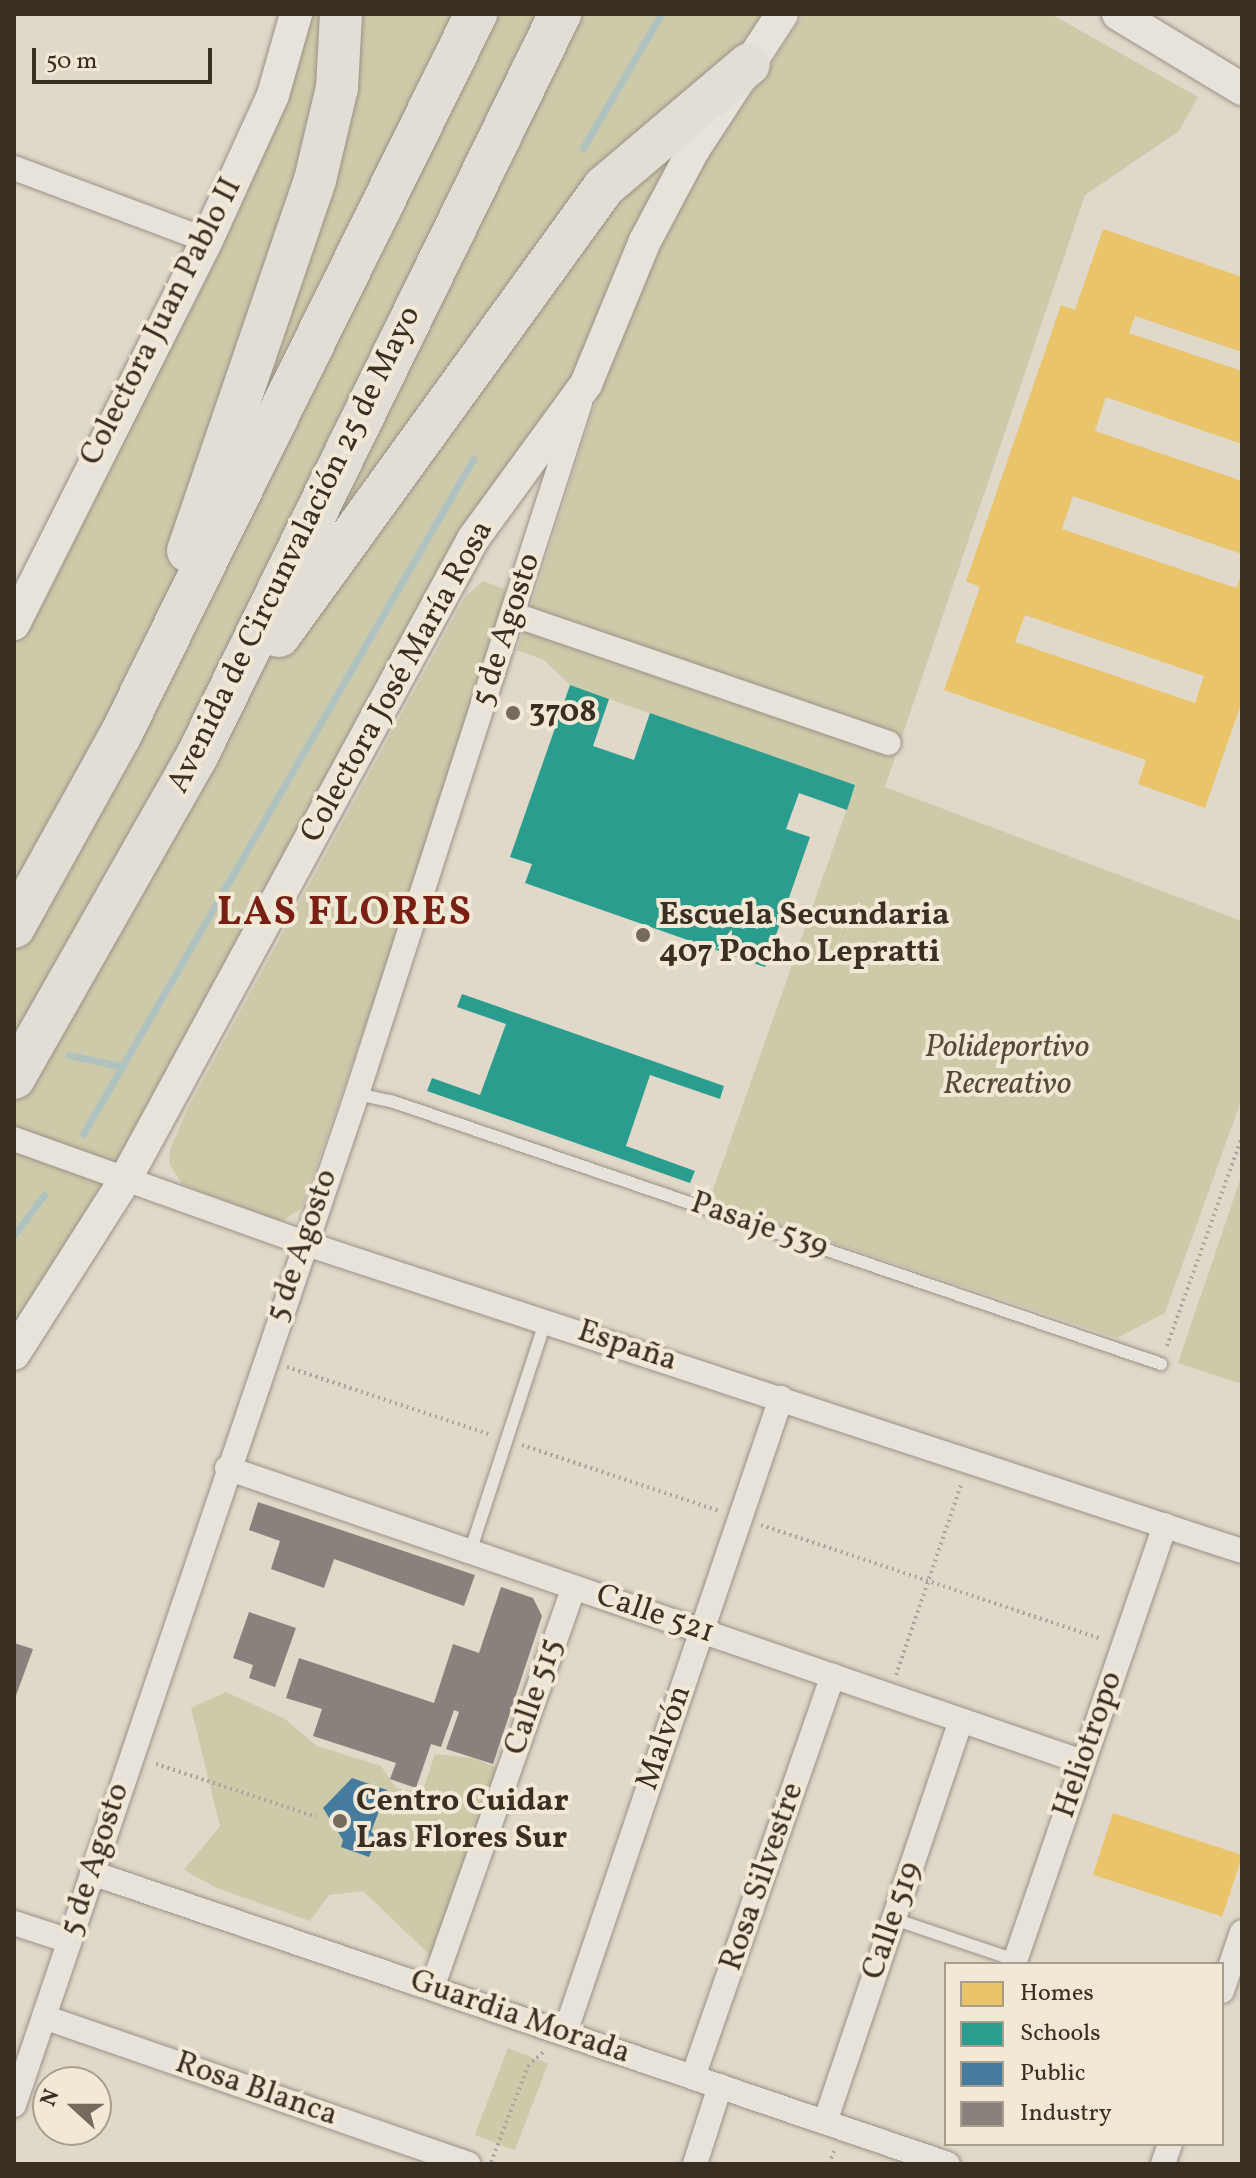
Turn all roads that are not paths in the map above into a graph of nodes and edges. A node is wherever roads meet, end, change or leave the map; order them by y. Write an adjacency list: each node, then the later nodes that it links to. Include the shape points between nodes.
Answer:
1 (296, 14): 10 (main road, Colectora Juan Pablo II, via 273,95)
2 (341, 14): 14 (highway, via 337,88 315,180)
3 (476, 14): 14 (highway)
4 (560, 14): 16 (highway, Avenida de Circunvalación 25 de Mayo)
5 (782, 14): 7 (main road, Colectora José María Rosa)
6 (1118, 14): 8 (main road)
7 (749, 64): 11 (main road, Colectora José María Rosa, via 694,149 645,241); 16 (highway, via 604,187 353,527)
8 (1242, 89)
9 (14, 168): 10 (street)
10 (207, 240): 13 (main road, Colectora Juan Pablo II)
11 (586, 384): 12 (street, 5 de Agosto); 21 (main road, Colectora José María Rosa, via 473,539)
12 (512, 614): 15 (street); 19 (street, 5 de Agosto)
13 (14, 624)
14 (120, 736): 17 (highway)
15 (889, 743)
16 (197, 756): 18 (highway, Avenida de Circunvalación 25 de Mayo)
17 (14, 927)
18 (14, 1078)
19 (357, 1094): 22 (street, 5 de Agosto); 25 (lane, Pasaje 539, via 391,1101)
20 (14, 1139): 21 (street, España)
21 (125, 1180): 22 (street, España); 24 (main road, Colectora José María Rosa)
22 (304, 1243): 23 (street, España); 27 (street, 5 de Agosto)
23 (546, 1320): 26 (street, España); 30 (lane)
24 (14, 1354)
25 (1161, 1364)
26 (781, 1398): 28 (street, España); 32 (street, Malvón)
27 (227, 1468): 30 (street, Calle 521); 36 (street, 5 de Agosto)
28 (1165, 1525): 29 (street, España); 35 (street, Heliotropo)
29 (1242, 1551)
30 (470, 1552): 31 (street, Calle 521)
31 (574, 1587): 32 (street, Calle 521); 43 (street, Calle 515)
32 (701, 1631): 33 (street, Calle 521); 45 (street, Malvón)
33 (833, 1676): 34 (street, Calle 521); 46 (street, Rosa Silvestre)
34 (961, 1720): 35 (street, Calle 521); 37 (street, Calle 519)
35 (1083, 1762): 41 (street, Heliotropo)
36 (92, 1873): 40 (street, 5 de Agosto); 43 (street, Guardia Morada)
37 (894, 1919): 41 (lane); 49 (street, Calle 519)
38 (14, 1923): 40 (street)
39 (1242, 1932): 42 (street)
40 (69, 1941): 44 (street, 5 de Agosto)
41 (1015, 1962)
42 (1224, 1985)
43 (432, 1988): 45 (street, Guardia Morada)
44 (44, 2017): 48 (street, 5 de Agosto); 50 (street, Rosa Blanca)
45 (565, 2033): 46 (street, Guardia Morada)
46 (693, 2077): 47 (street, Guardia Morada)
47 (720, 2086): 49 (street, Guardia Morada); 51 (street)
48 (14, 2105)
49 (825, 2122): 52 (street, Guardia Morada)
50 (468, 2164)
51 (695, 2164)
52 (947, 2164)

